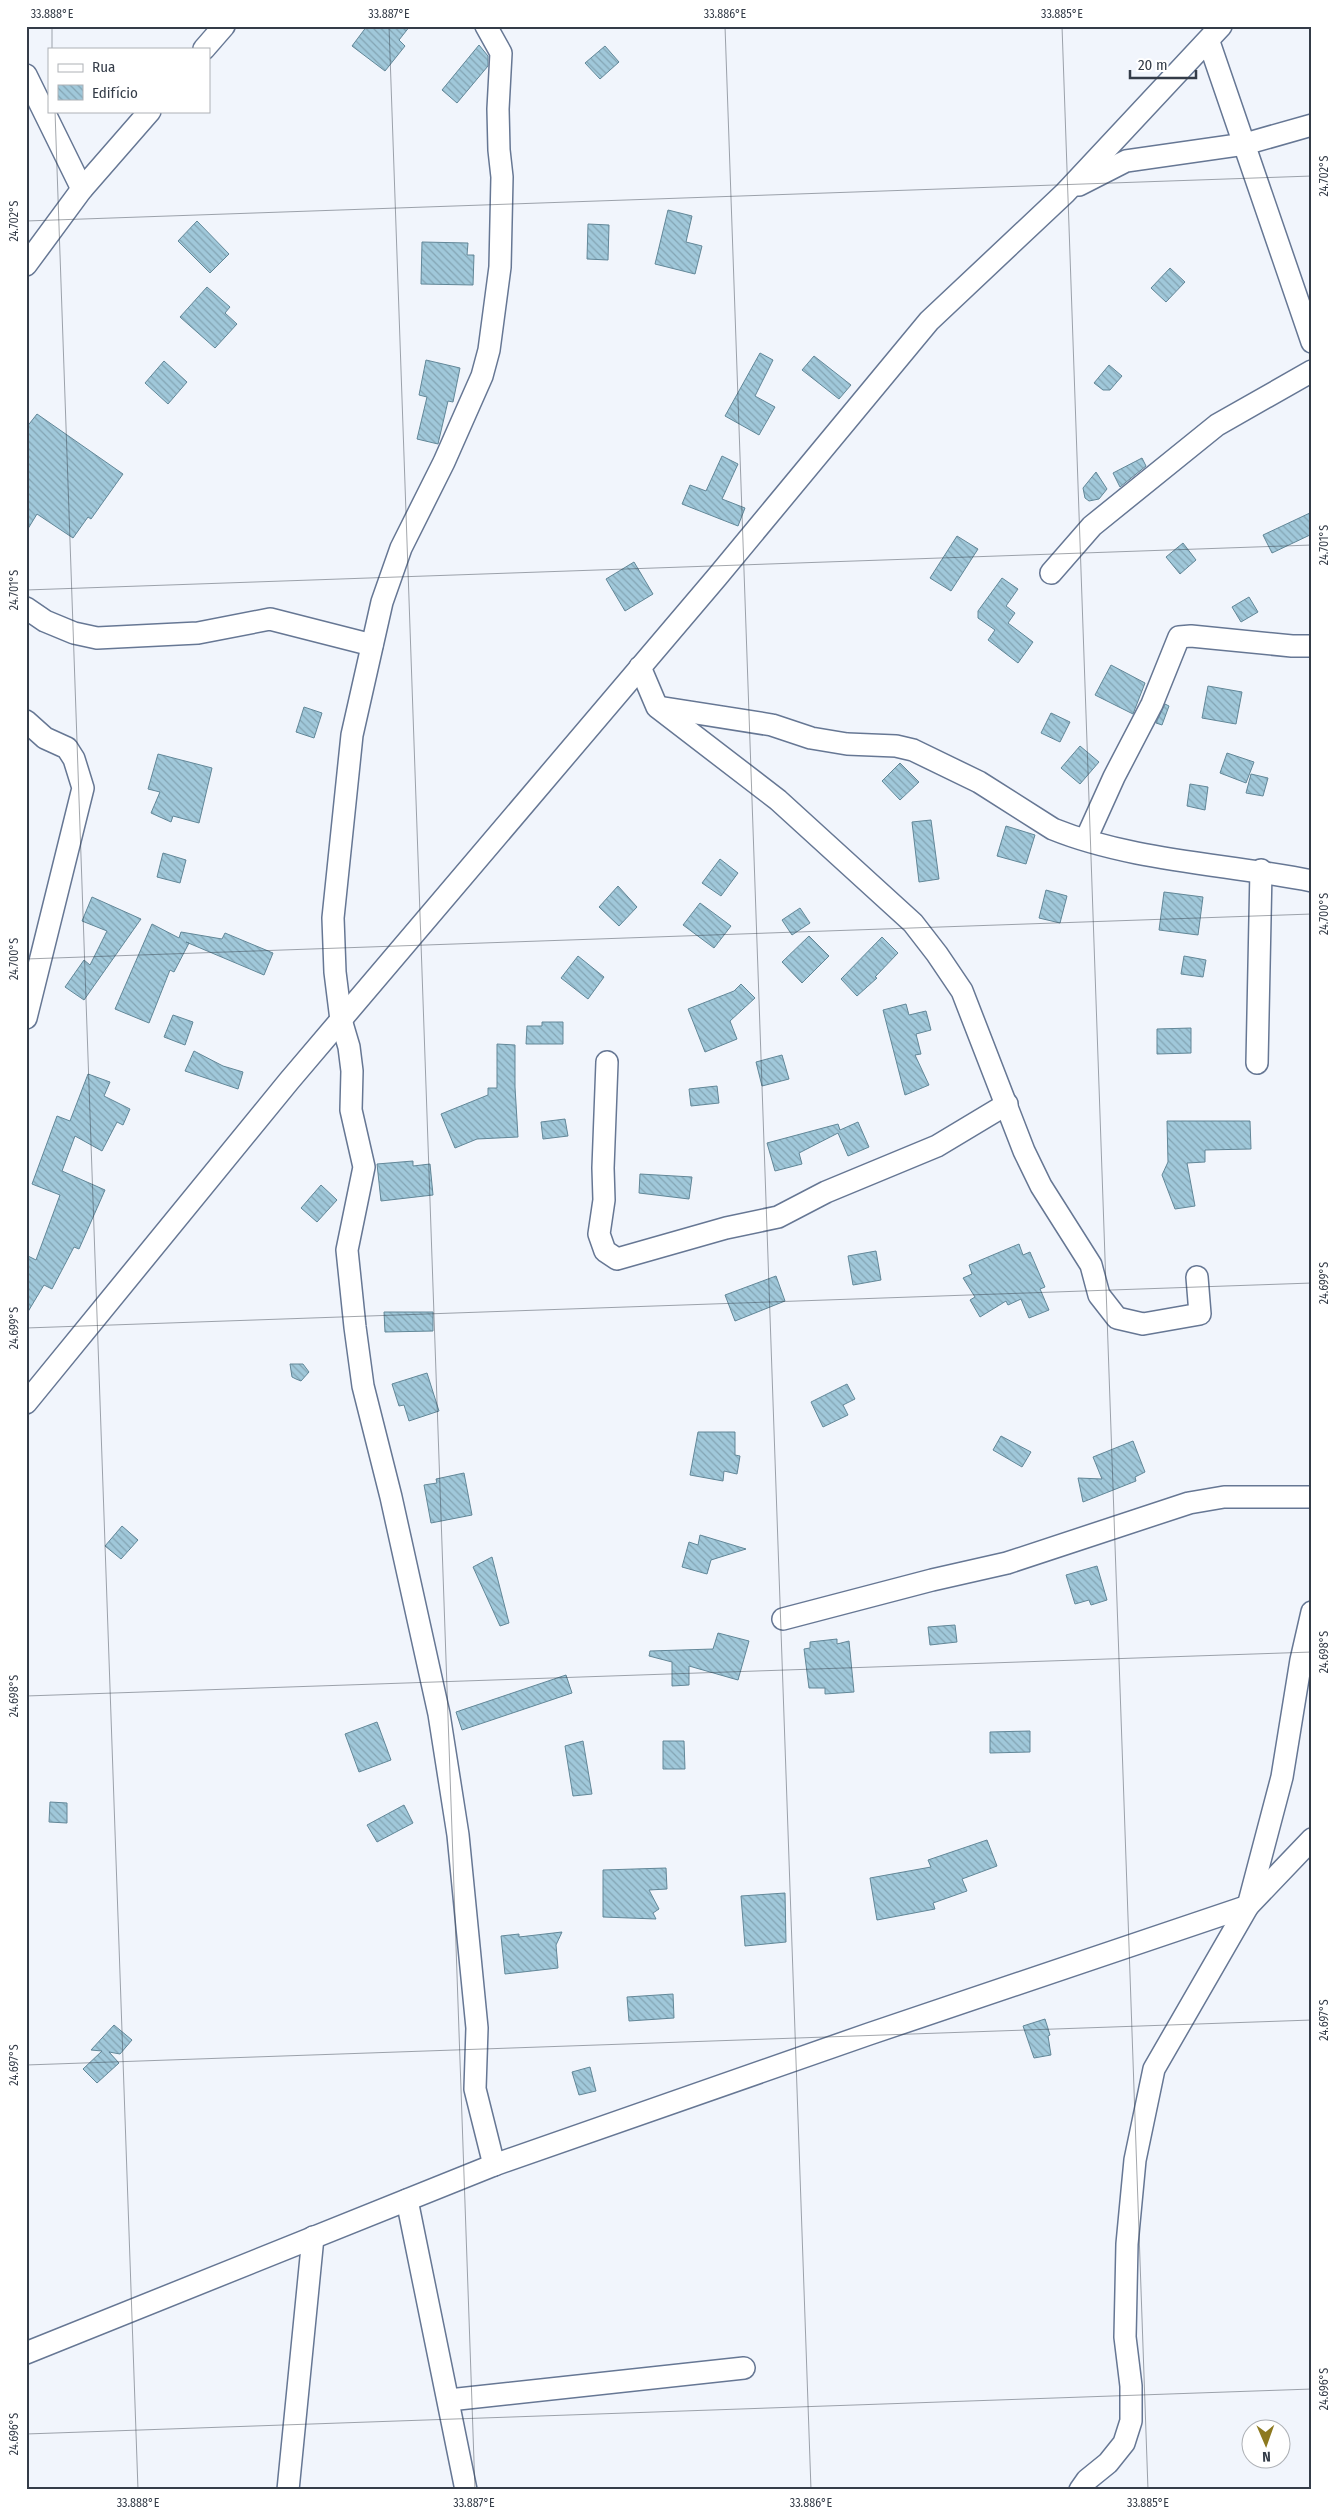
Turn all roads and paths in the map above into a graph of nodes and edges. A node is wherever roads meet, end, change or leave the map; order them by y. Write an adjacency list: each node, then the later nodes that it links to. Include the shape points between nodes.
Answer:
1 (224, 26): 4 (street)
2 (486, 26): 16 (street, via 501,53 498,109 502,177 500,267 489,350 475,393 401,548 382,602)
3 (1215, 34): 8 (street); 10 (street)
4 (205, 48)
5 (26, 75): 9 (street)
6 (149, 112): 9 (street)
7 (1312, 124): 8 (street)
8 (1245, 144): 10 (street, via 1126,161); 12 (street)
9 (82, 189): 11 (street)
10 (1064, 193): 18 (street, via 930,321)
11 (26, 265)
12 (1312, 342)
13 (1312, 371): 14 (street, via 1217,425 1195,442 1092,526)
14 (1052, 573)
15 (26, 608): 16 (street, via 45,621 97,638 198,633 270,620)
16 (372, 645): 25 (street, via 352,735 333,918)
17 (1312, 646): 21 (street, via 1191,636 1179,638 1152,704)
18 (640, 667): 19 (street); 25 (street)
19 (656, 707): 21 (street, via 772,725 811,738 847,744 914,750 979,782 1053,828); 28 (street, via 778,800 913,923 962,991)
20 (26, 721): 24 (street, via 45,738 67,748 83,788)
21 (1086, 839): 22 (street, via 1209,864)
22 (1261, 870): 23 (street); 27 (street)
23 (1312, 881)
24 (26, 1018)
25 (341, 1020): 30 (street); 36 (street, via 349,1047 351,1110 364,1167 347,1250 362,1386 391,1497 439,1714 458,1835 477,2028 475,2089)
26 (607, 1062): 28 (street, via 604,1200 599,1234 605,1251 617,1259 778,1217 826,1192 937,1146)
27 (1257, 1063)
28 (1007, 1104): 29 (street, via 1024,1152 1041,1186 1091,1265 1099,1295 1117,1318 1143,1324 1200,1314)
29 (1197, 1277)
30 (26, 1403)
31 (1312, 1497): 33 (street, via 1224,1498 1189,1503 1007,1563)
32 (1312, 1612): 35 (street, via 1282,1777)
33 (784, 1620)
34 (1312, 1839): 35 (street)
35 (1248, 1906): 36 (street); 44 (street, via 1154,2069 1135,2160 1127,2244 1125,2337 1131,2386 1130,2421 1124,2443)
36 (494, 2165): 37 (street)
37 (407, 2200): 38 (street); 41 (street)
38 (313, 2237): 39 (street); 42 (street)
39 (26, 2353)
40 (744, 2368): 41 (street)
41 (448, 2400): 43 (street)
42 (288, 2490)
43 (466, 2490)
44 (1080, 2490)

